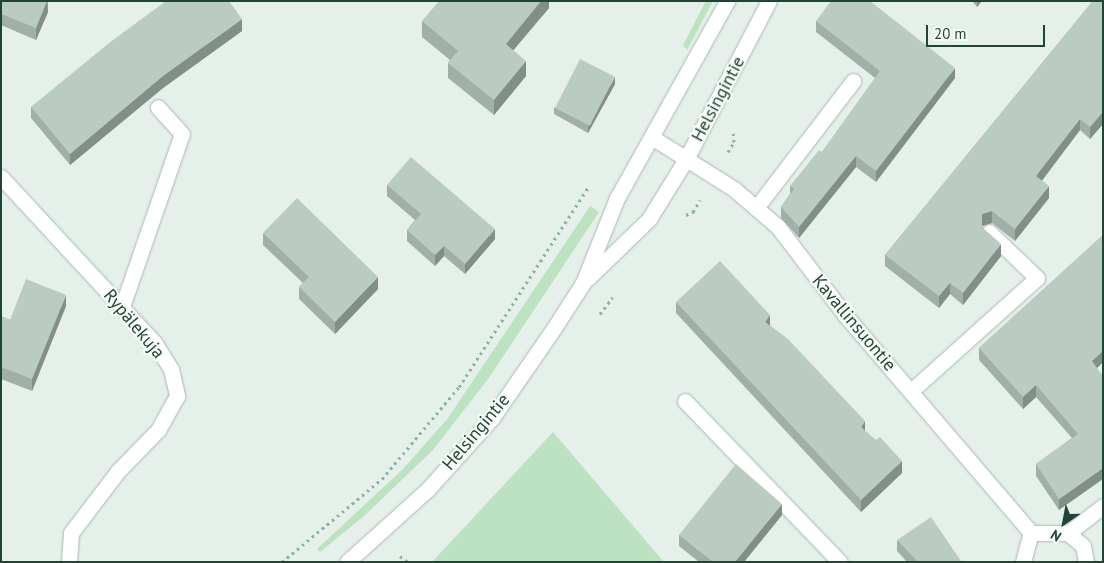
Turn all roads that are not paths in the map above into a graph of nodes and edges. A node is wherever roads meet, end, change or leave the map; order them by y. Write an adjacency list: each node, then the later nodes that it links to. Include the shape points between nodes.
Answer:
1 (727, 1): 5 (street, Helsingintie)
2 (769, 1): 6 (street, Helsingintie)
3 (853, 81): 8 (street)
4 (158, 107): 11 (street, via 182,134)
5 (654, 138): 6 (street, Kavallinsuontie); 10 (street, Helsingintie, via 617,198)
6 (686, 159): 8 (street, Kavallinsuontie, via 734,189); 10 (street, Helsingintie, via 649,219)
7 (1, 177): 11 (street, Rypälekuja)
8 (756, 208): 12 (street, Kavallinsuontie, via 778,227 846,316)
9 (989, 232): 12 (street, via 1037,278)
10 (583, 283): 18 (street, Helsingintie, via 492,418 428,489)
11 (122, 307): 17 (street, Rypälekuja, via 154,342 171,369 177,396 159,429 118,471 71,533)
12 (911, 391): 16 (street, Kavallinsuontie)
13 (685, 401): 19 (street)
14 (1103, 506): 15 (street)
15 (1068, 533): 16 (street); 21 (street, via 1083,546)
16 (1031, 534): 20 (street)
17 (69, 562)
18 (347, 562)
19 (840, 562)
20 (1023, 562)
21 (1086, 562)

